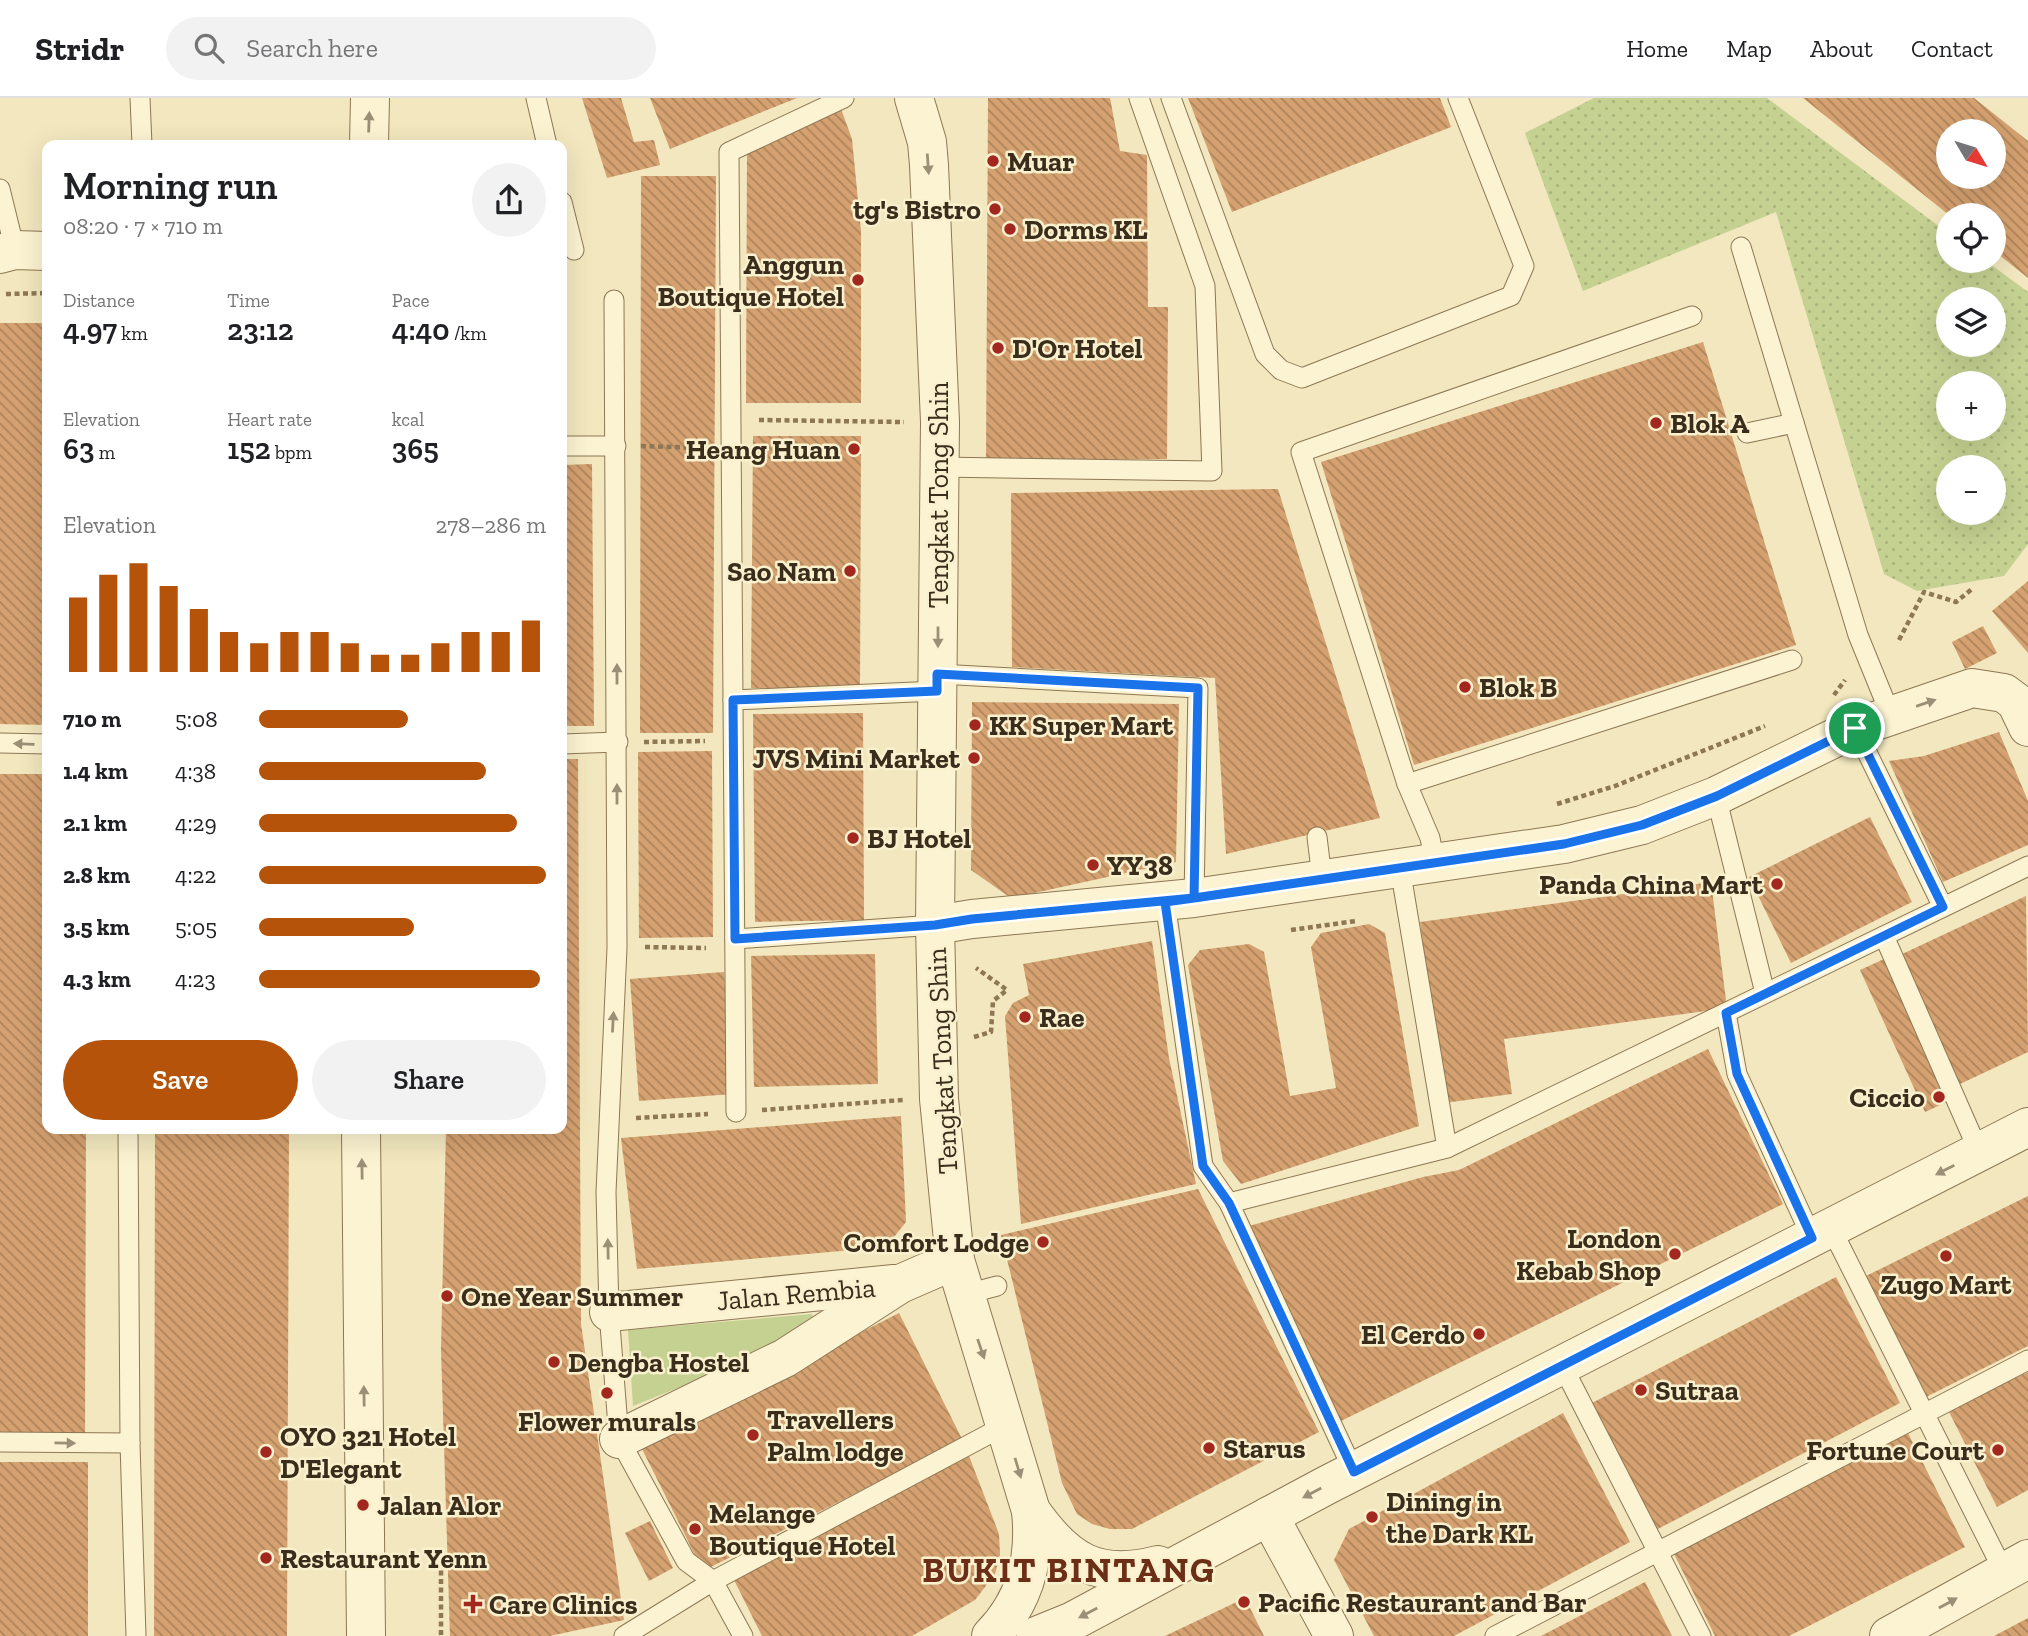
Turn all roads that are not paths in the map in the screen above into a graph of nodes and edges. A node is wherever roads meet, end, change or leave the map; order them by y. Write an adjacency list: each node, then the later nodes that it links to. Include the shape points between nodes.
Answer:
1 (140, 98): 9 (lane)
2 (370, 98): 10 (street, one-way to 2)
3 (536, 98): 11 (lane)
4 (844, 98): 26 (lane, via 729,152)
5 (914, 98): 23 (street, Tengkat Tong Shin, one-way to 23, via 927,142)
6 (1139, 98): 23 (lane, via 1205,286 1212,471)
7 (1171, 98): 8 (lane, via 1265,354 1281,370 1302,378 1511,296 1520,282 1524,267)
8 (1458, 98)
9 (142, 140)
10 (369, 140)
11 (546, 140)
12 (0, 189): 16 (lane)
13 (567, 222): 15 (lane)
14 (1741, 247): 19 (lane)
15 (574, 250)
16 (21, 252)
17 (614, 300): 22 (lane)
18 (1692, 316): 34 (lane, via 1562,367 1301,452)
19 (1794, 423): 20 (lane); 27 (lane, via 1858,635)
20 (1746, 433)
21 (567, 446): 22 (lane)
22 (616, 446): 30 (lane, one-way to 22)
23 (939, 467): 25 (street, Tengkat Tong Shin, one-way to 25)
24 (1792, 660): 34 (lane)
25 (937, 682): 26 (lane); 40 (lane, via 1198,688); 42 (street, Tengkat Tong Shin)
26 (733, 700): 44 (lane)
27 (1891, 716): 28 (street, one-way to 28, via 1972,688 2004,693 2016,702); 29 (street)
28 (2025, 720)
29 (1855, 728): 35 (street); 41 (lane)
30 (618, 742): 33 (lane); 57 (lane, one-way to 30, via 606,1192 617,948)
31 (0, 743): 32 (lane, one-way to 31)
32 (42, 744)
33 (567, 744)
34 (1408, 784): 37 (lane, via 1430,838)
35 (1717, 796): 37 (street, via 1642,825 1564,844); 45 (lane)
36 (1317, 837): 39 (lane)
37 (1417, 866): 39 (street); 51 (lane)
38 (2028, 866): 41 (lane)
39 (1322, 878): 40 (street)
40 (1179, 900): 42 (street); 53 (lane, via 1203,1166)
41 (1943, 907): 43 (lane)
42 (935, 925): 44 (lane); 55 (street, Tengkat Tong Shin, via 939,1099)
43 (1884, 936): 45 (lane); 52 (lane)
44 (735, 944): 47 (lane)
45 (1765, 993): 46 (lane)
46 (1726, 1013): 51 (lane); 54 (lane, via 1737,1074)
47 (736, 1112)
48 (2028, 1127): 52 (street)
49 (128, 1134): 64 (lane)
50 (361, 1134): 73 (street, one-way to 50)
51 (1447, 1148): 53 (lane)
52 (1979, 1152): 54 (street, one-way to 54)
53 (1230, 1214): 65 (lane)
54 (1821, 1233): 59 (street); 60 (lane)
55 (972, 1281): 56 (street, Jalan Rembia); 61 (street, Tengkat Tong Shin, one-way to 61)
56 (900, 1284): 57 (street, Jalan Rembia); 62 (street, Jalan Rembia, via 785,1358)
57 (609, 1312): 62 (lane)
58 (2028, 1360): 60 (lane)
59 (1562, 1365): 65 (street); 68 (lane)
60 (1925, 1413): 68 (lane); 70 (lane)
61 (1006, 1425): 66 (street, Tengkat Tong Shin, one-way to 66); 71 (lane)
62 (619, 1439): 71 (lane, via 686,1561)
63 (0, 1442): 64 (lane, one-way to 64)
64 (130, 1443): 72 (lane)
65 (1354, 1472): 67 (street, one-way to 67)
66 (1031, 1511): 69 (street, Tengkat Tong Shin, via 1058,1547 1095,1569 1131,1572); 76 (street, Tengkat Tong Shin, via 1034,1541 1023,1591)
67 (1269, 1516): 69 (street); 78 (street)
68 (1658, 1552): 79 (lane); 80 (lane)
69 (1191, 1557): 77 (street, one-way to 77, via 1073,1621)
70 (2016, 1565): 81 (street, one-way to 70)
71 (713, 1580): 74 (lane); 75 (lane)
72 (136, 1636)
73 (366, 1636)
74 (624, 1636)
75 (743, 1636)
76 (991, 1636)
77 (1035, 1636)
78 (1334, 1636)
79 (1495, 1636)
80 (1701, 1636)
81 (1889, 1636)

